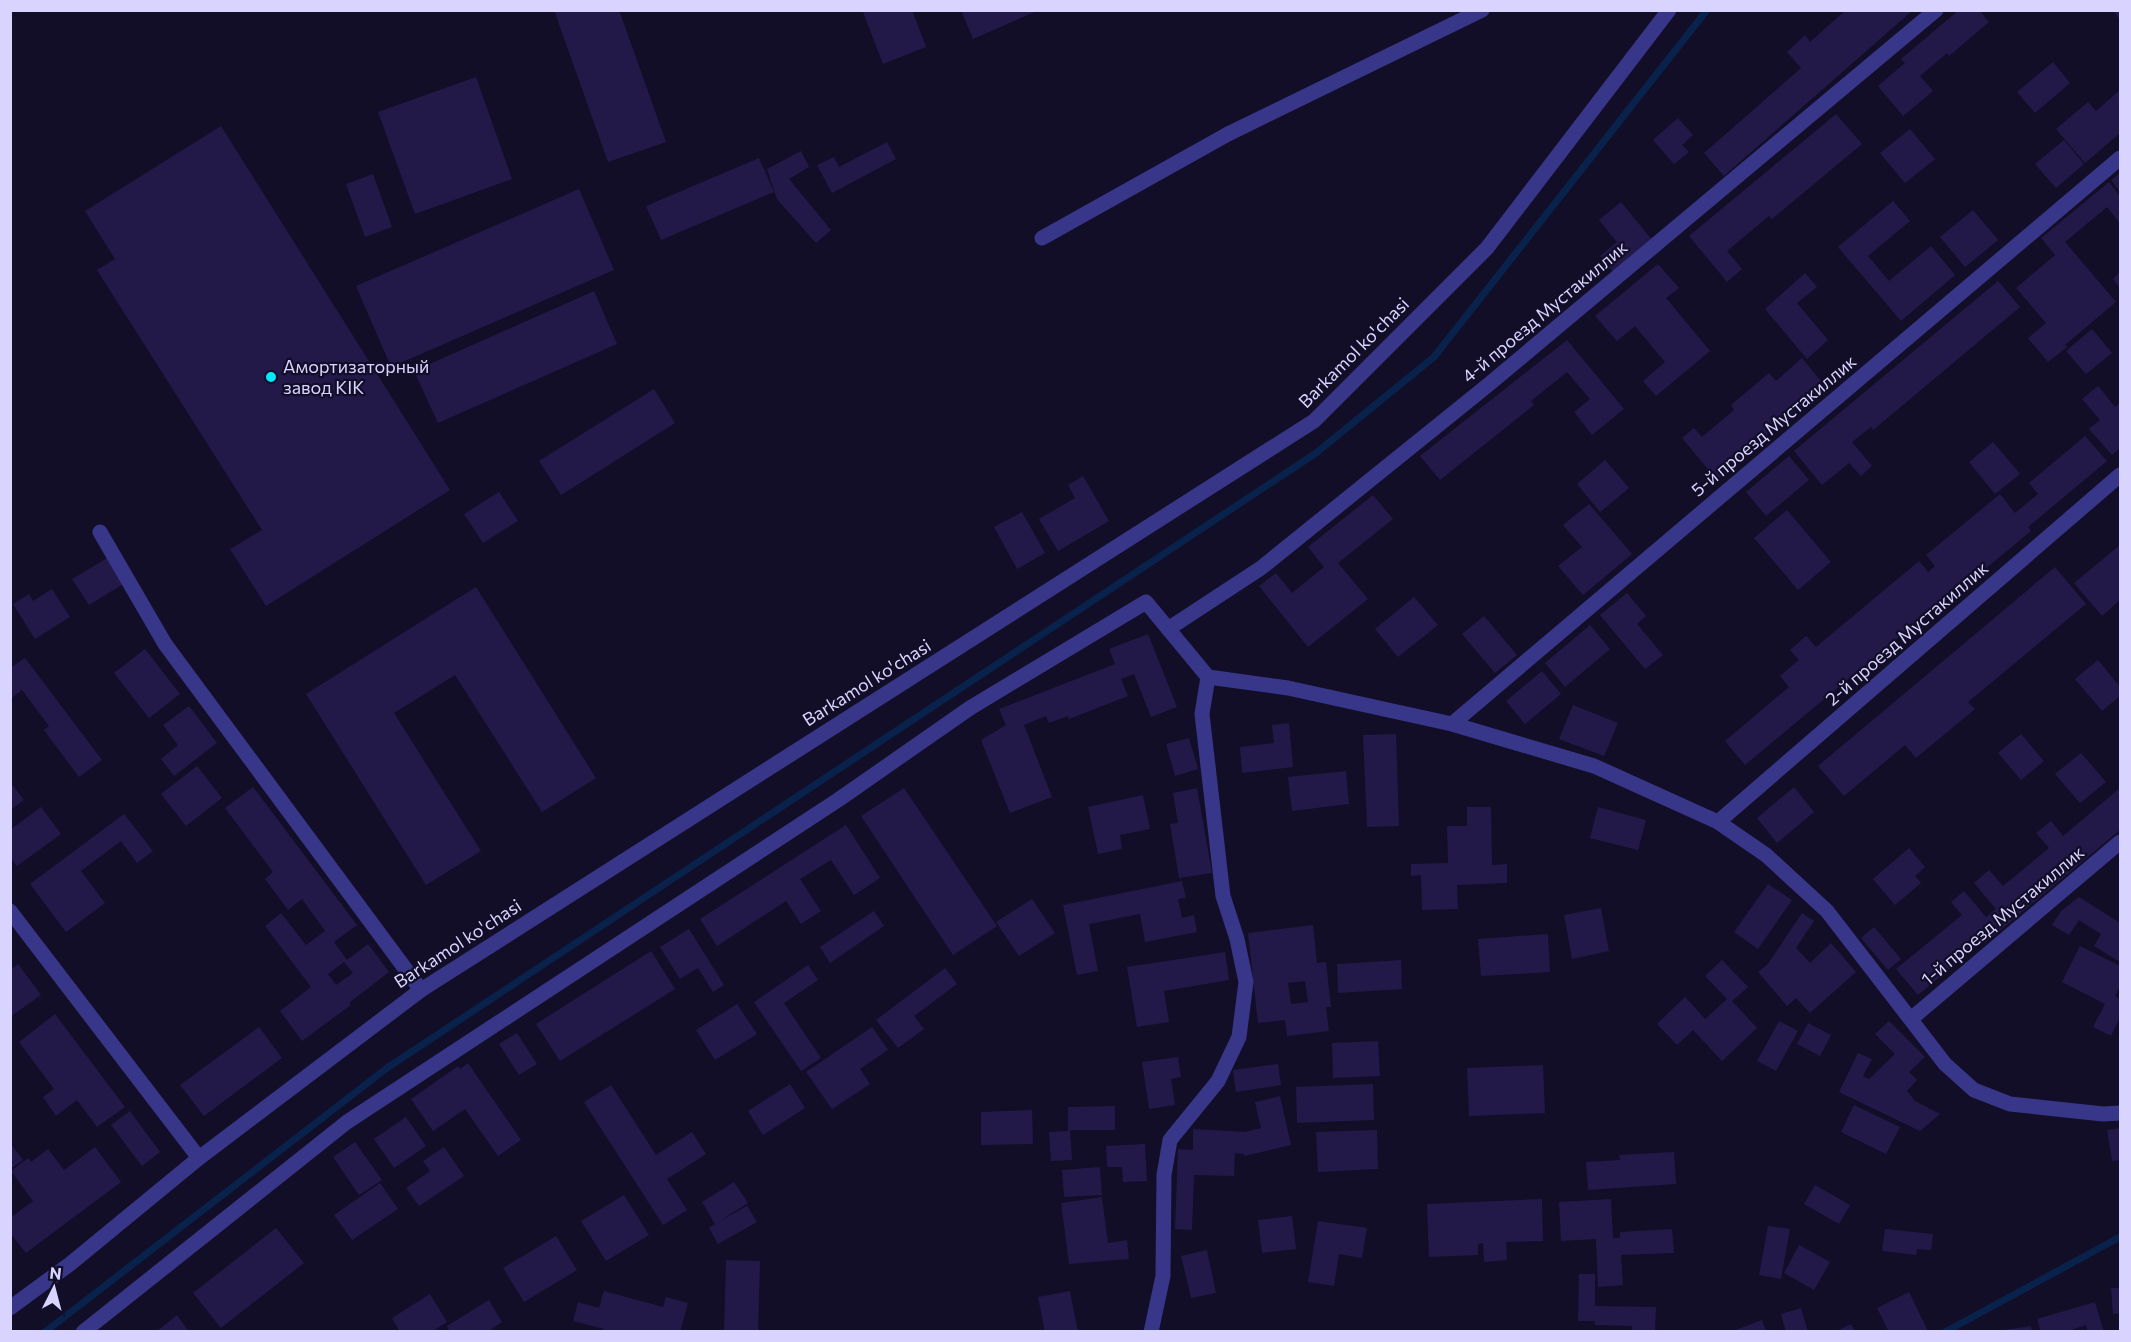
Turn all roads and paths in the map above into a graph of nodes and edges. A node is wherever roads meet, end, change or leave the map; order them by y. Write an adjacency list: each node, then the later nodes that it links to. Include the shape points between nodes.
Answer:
1 (1482, 10): 5 (street, via 1228,134)
2 (1669, 10): 14 (street, Barkamol ko'chasi, via 1487,248 1314,422)
3 (1936, 10): 8 (street, 4-й проезд Мустакиллик, via 1488,385 1261,568)
4 (2121, 158): 10 (street, 5-й проезд Мустакиллик)
5 (1042, 238)
6 (2121, 475): 11 (street, 2-й проезд Мустакиллик)
7 (100, 532): 14 (street, via 165,644)
8 (1168, 629): 9 (street); 19 (street, via 1146,602 970,708 838,800 347,1122)
9 (1208, 677): 10 (street, via 1288,688); 20 (street, via 1202,714 1223,896 1246,982 1239,1037 1218,1081 1170,1140 1164,1175 1163,1276)
10 (1452, 724): 11 (street, via 1594,766)
11 (1718, 822): 15 (street, via 1766,855 1827,911)
12 (2121, 842): 15 (street, 1-й проезд Мустакиллик)
13 (10, 911): 17 (street)
14 (421, 990): 17 (street, Barkamol ko'chasi)
15 (1911, 1019): 16 (street, via 1945,1064 1974,1090 2010,1104)
16 (2121, 1113)
17 (199, 1158): 18 (street, Barkamol ko'chasi)
18 (10, 1308)
19 (83, 1332)
20 (1151, 1332)

